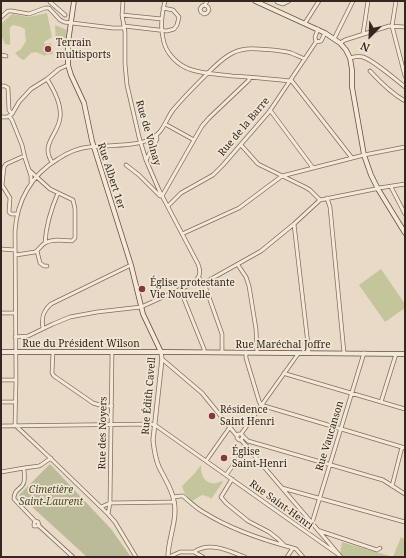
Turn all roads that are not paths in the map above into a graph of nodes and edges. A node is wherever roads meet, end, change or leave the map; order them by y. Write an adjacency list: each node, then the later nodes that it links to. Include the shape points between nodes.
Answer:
1 (74, 1): 21 (main road, Rue Albert 1er)
2 (123, 1): 18 (street, Rue de Volnay)
3 (165, 1): 15 (street)
4 (207, 1): 13 (street)
5 (255, 1): 16 (main road)
6 (289, 1): 12 (street, via 283,4)
7 (319, 1): 22 (street)
8 (354, 1): 31 (street)
9 (368, 1): 30 (street)
10 (396, 1): 24 (street)
11 (50, 2): 14 (street); 17 (street)
12 (277, 2)
13 (206, 5)
14 (47, 8): 19 (street, via 29,14 8,11); 21 (street, via 62,21)
15 (163, 8): 20 (street); 27 (street, via 173,10 179,17 174,29)
16 (270, 8): 22 (main road); 23 (main road)
17 (65, 15)
18 (122, 15): 20 (street); 25 (street, Rue de Volnay)
19 (1, 17)
20 (162, 18): 27 (street)
21 (70, 22): 25 (street, via 113,28); 38 (main road, Rue Albert 1er)
22 (305, 23): 23 (street); 28 (main road)
23 (300, 24): 28 (main road)
24 (392, 26): 26 (street); 30 (street); 41 (street)
25 (124, 27): 27 (street); 54 (street, Rue de Volnay, via 127,85)
26 (405, 27)
27 (162, 30): 40 (street, via 167,48 179,64 194,71)
28 (318, 31): 29 (main road); 32 (street, Rue de la Barre)
29 (325, 34): 31 (main road); 32 (street, Rue de la Barre)
30 (363, 34): 33 (street)
31 (334, 39): 33 (main road)
32 (316, 42): 37 (street, Rue de la Barre)
33 (340, 43): 36 (main road)
34 (1, 55): 35 (street)
35 (6, 56)
36 (350, 58): 46 (street, via 363,57); 58 (main road, via 352,88)
37 (305, 59): 40 (street, via 287,52 243,49 228,55); 44 (street, Rue de la Barre)
38 (68, 65): 43 (street); 56 (main road, Rue Albert 1er, via 84,103)
39 (370, 71): 47 (street, via 383,86)
40 (208, 73): 42 (street); 51 (street, via 172,111)
41 (405, 76)
42 (250, 77): 44 (street); 53 (street, via 209,118)
43 (47, 80): 49 (street, via 29,90); 62 (street, via 61,111 60,122 48,146)
44 (291, 80): 48 (street, Rue de la Barre); 60 (street)
45 (1, 86): 49 (street, via 8,88)
46 (405, 87)
47 (405, 101)
48 (270, 110): 55 (street, Rue de la Barre); 64 (street)
49 (10, 115): 50 (street); 59 (street)
50 (1, 117)
51 (165, 124): 52 (street); 53 (street)
52 (156, 135): 54 (street); 61 (street, via 157,140)
53 (194, 140): 73 (street)
54 (141, 142): 56 (street); 61 (street, Rue de Volnay)
55 (241, 145): 67 (street, via 258,164); 76 (street, Rue de la Barre, via 213,175 181,193)
56 (94, 147): 62 (street, via 73,151); 87 (main road, Rue Albert 1er)
57 (405, 147): 58 (street)
58 (364, 155): 60 (street); 71 (main road)
59 (24, 156): 65 (street); 77 (street, via 6,164 3,171 2,186 10,198 9,212)
60 (352, 158): 64 (street)
61 (146, 160): 73 (street, Rue de Volnay)
62 (52, 162): 66 (street)
63 (126, 165): 73 (street)
64 (313, 168): 67 (street)
65 (29, 170): 66 (street); 68 (street)
66 (36, 176): 68 (street); 72 (street)
67 (282, 176): 75 (street, via 308,189); 81 (street, via 239,208)
68 (30, 183): 77 (street)
69 (405, 184): 70 (street)
70 (391, 187): 71 (street); 78 (street)
71 (378, 189): 74 (street); 80 (main road)
72 (58, 193): 82 (street, via 49,217); 82 (street, via 73,200 75,238 72,241 56,240)
73 (162, 196): 76 (street, Rue de Volnay)
74 (326, 198): 75 (street); 109 (street, via 330,207)
75 (320, 200): 79 (street)
76 (168, 206): 81 (street, Rue de Volnay)
77 (17, 214): 84 (street)
78 (405, 214)
79 (294, 224): 88 (street, via 261,251); 108 (street)
80 (405, 233)
81 (182, 234): 90 (street, Rue de Volnay, via 200,269)
82 (44, 243): 85 (street)
83 (1, 249): 84 (street)
84 (15, 250): 86 (street)
85 (38, 251): 86 (street); 89 (street, via 40,263)
86 (16, 255): 95 (street)
87 (131, 265): 93 (main road, Rue Albert 1er); 96 (street, via 51,304 43,316)
88 (238, 265): 91 (street); 106 (street, via 249,286)
89 (47, 266)
90 (198, 277): 91 (street); 92 (street, via 192,284)
91 (204, 283): 104 (street, via 222,334)
92 (180, 289): 93 (street); 103 (street)
93 (141, 307): 96 (street, via 76,316); 102 (main road, Rue Albert 1er)
94 (1, 313): 95 (street)
95 (15, 313): 97 (street)
96 (43, 328): 97 (street, via 28,336)
97 (15, 338): 99 (street)
98 (1, 352): 99 (main road, Rue du Président Wilson)
99 (15, 352): 100 (main road, Rue du Président Wilson); 116 (street)
100 (53, 352): 101 (main road, Rue du Président Wilson); 122 (street, via 54,376 93,403)
101 (112, 352): 102 (main road, Rue du Président Wilson); 122 (street, Rue des Noyers)
102 (161, 352): 103 (main road, Rue Maréchal Joffre); 113 (street, Rue Édith Cavell)
103 (204, 352): 104 (main road, Rue Maréchal Joffre)
104 (222, 352): 105 (main road, Rue Maréchal Joffre)
105 (246, 352): 106 (main road, Rue Maréchal Joffre); 121 (street)
106 (257, 353): 107 (main road, Rue Maréchal Joffre)
107 (298, 353): 108 (main road, Rue Maréchal Joffre); 114 (street)
108 (309, 353): 109 (main road, Rue Maréchal Joffre)
109 (344, 353): 110 (main road, Rue Maréchal Joffre)
110 (364, 353): 111 (main road, Rue Maréchal Joffre); 117 (street, Rue Vaucanson)
111 (396, 354): 112 (main road, Rue Maréchal Joffre); 120 (street)
112 (405, 354)
113 (162, 359): 125 (street, Rue Édith Cavell); 128 (street, via 198,389)
114 (284, 373): 117 (street); 121 (street)
115 (1, 380): 116 (street)
116 (16, 380): 119 (street)
117 (352, 394): 120 (street); 129 (street, Rue Vaucanson)
118 (1, 402): 119 (street)
119 (16, 402): 127 (street)
120 (381, 402): 123 (street)
121 (261, 405): 129 (street); 131 (street)
122 (112, 406): 124 (street, Rue des Noyers)
123 (405, 409)
124 (111, 424): 125 (street); 127 (street); 147 (street, Rue des Noyers)
125 (155, 425): 135 (street, Rue Saint-Henri); 144 (street, Rue Édith Cavell, via 154,452)
126 (1, 426): 127 (street)
127 (15, 426): 134 (street)
128 (230, 427): 130 (street); 135 (street)
129 (341, 429): 133 (street); 136 (street, Rue Vaucanson)
130 (237, 436): 131 (street, via 238,434); 131 (street, via 238,440)
131 (241, 437): 132 (street); 136 (street)
132 (247, 446): 139 (street); 142 (street)
133 (404, 447): 141 (street)
134 (51, 458): 137 (street, via 41,465); 148 (street)
135 (206, 461): 139 (street, Rue Saint-Henri)
136 (330, 465): 141 (street, via 383,480); 145 (street, Rue Vaucanson)
137 (24, 468): 138 (street); 158 (street, via 24,482 16,491 14,499 35,522 34,525 38,525)
138 (1, 472)
139 (226, 475): 140 (street, Rue Saint-Henri)
140 (232, 479): 153 (street, via 221,497 248,521 269,532); 157 (street, Rue Saint-Henri)
141 (392, 486): 143 (street)
142 (282, 488): 145 (street); 151 (street)
143 (405, 494)
144 (173, 497): 146 (street, Rue Édith Cavell); 153 (street, via 183,496 204,513 235,529)
145 (319, 498): 150 (street); 151 (street, Rue Vaucanson)
146 (174, 502): 147 (street); 160 (street, Rue Édith Cavell, via 175,514 168,547)
147 (110, 503): 148 (street); 149 (street, Rue des Noyers)
148 (101, 507): 149 (street)
149 (108, 514): 159 (street)
150 (405, 522)
151 (312, 523): 152 (street)
152 (318, 531): 155 (street, via 368,548); 157 (street)
153 (284, 545): 154 (street)
154 (293, 548): 163 (street); 164 (street)
155 (380, 548)
156 (194, 552): 160 (street, via 180,552); 161 (street); 162 (street, via 201,548 216,548)
157 (340, 556)
158 (73, 557)
159 (136, 557)
160 (170, 557)
161 (203, 557)
162 (245, 557)
163 (287, 557)
164 (304, 557)

